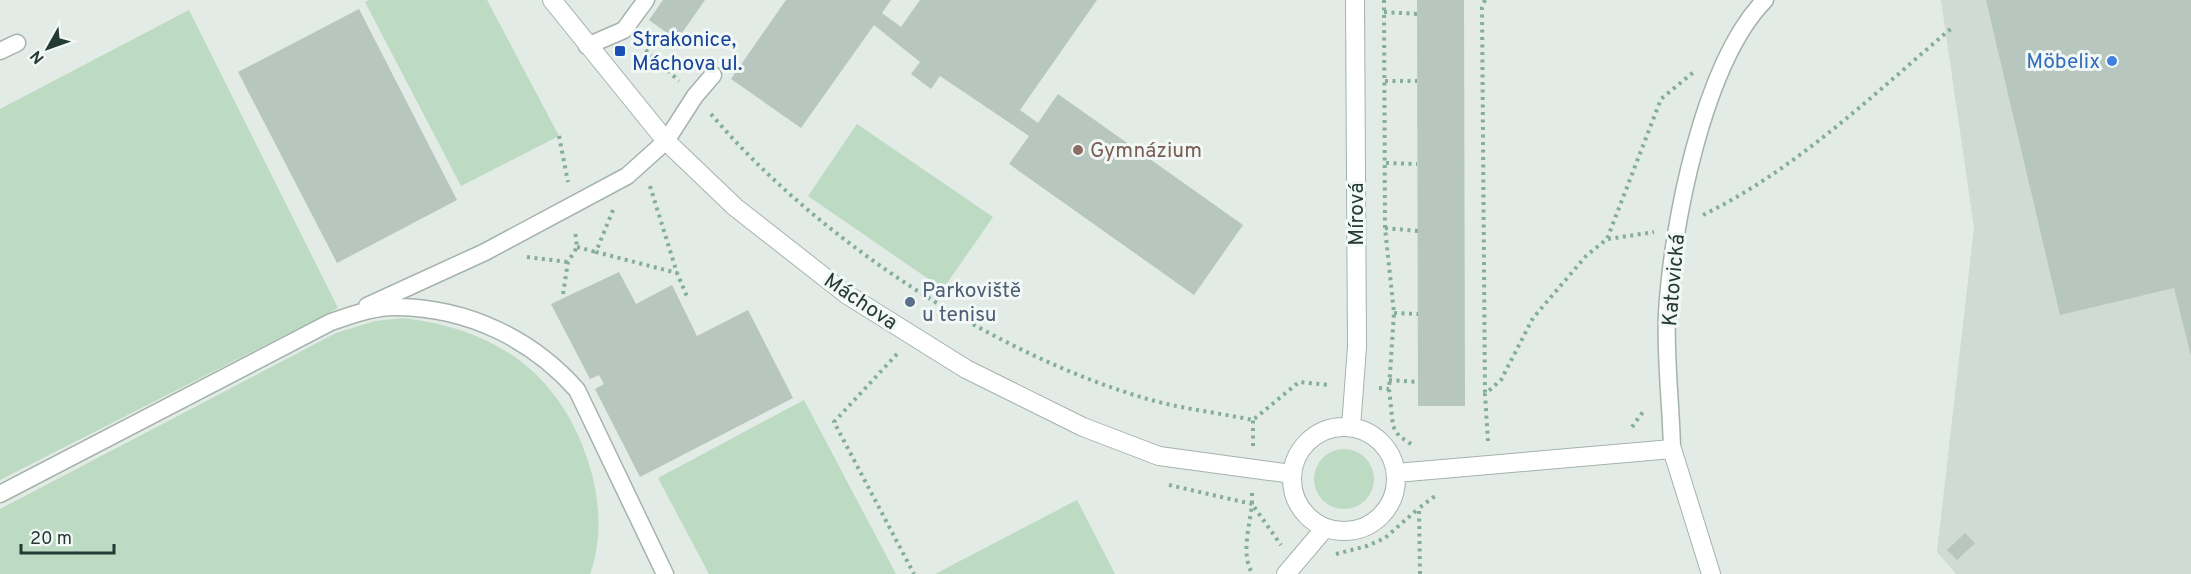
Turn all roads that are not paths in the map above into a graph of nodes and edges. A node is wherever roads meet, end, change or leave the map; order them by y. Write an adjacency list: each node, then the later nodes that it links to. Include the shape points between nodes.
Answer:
1 (552, 0): 6 (street, Máchova)
2 (646, 0): 6 (lane, via 624,30)
3 (1355, 0): 11 (street, Mírová, via 1357,347)
4 (1765, 0): 12 (lane, Katovická, via 1752,14 1716,81 1694,150 1678,228 1667,313)
5 (17, 43): 7 (lane)
6 (587, 46): 9 (street, Máchova)
7 (0, 51)
8 (713, 75): 9 (lane)
9 (666, 141): 10 (lane, via 627,176 485,252); 13 (street, Máchova, via 735,207 846,294 966,369 1083,428 1159,456)
10 (331, 322): 15 (lane); 17 (lane, via 365,311 397,307 452,314 499,330 557,368 578,390)
11 (1351, 427): 13 (street, via 1329,429 1309,440 1298,453); 14 (street, via 1372,435 1383,445)
12 (1672, 449): 14 (street); 19 (street, Katovická)
13 (1292, 474): 16 (street, via 1293,491 1300,507)
14 (1396, 474): 16 (street, via 1392,499 1376,520 1351,531)
15 (0, 494)
16 (1325, 528): 18 (street)
17 (665, 574)
18 (1287, 574)
19 (1711, 574)

